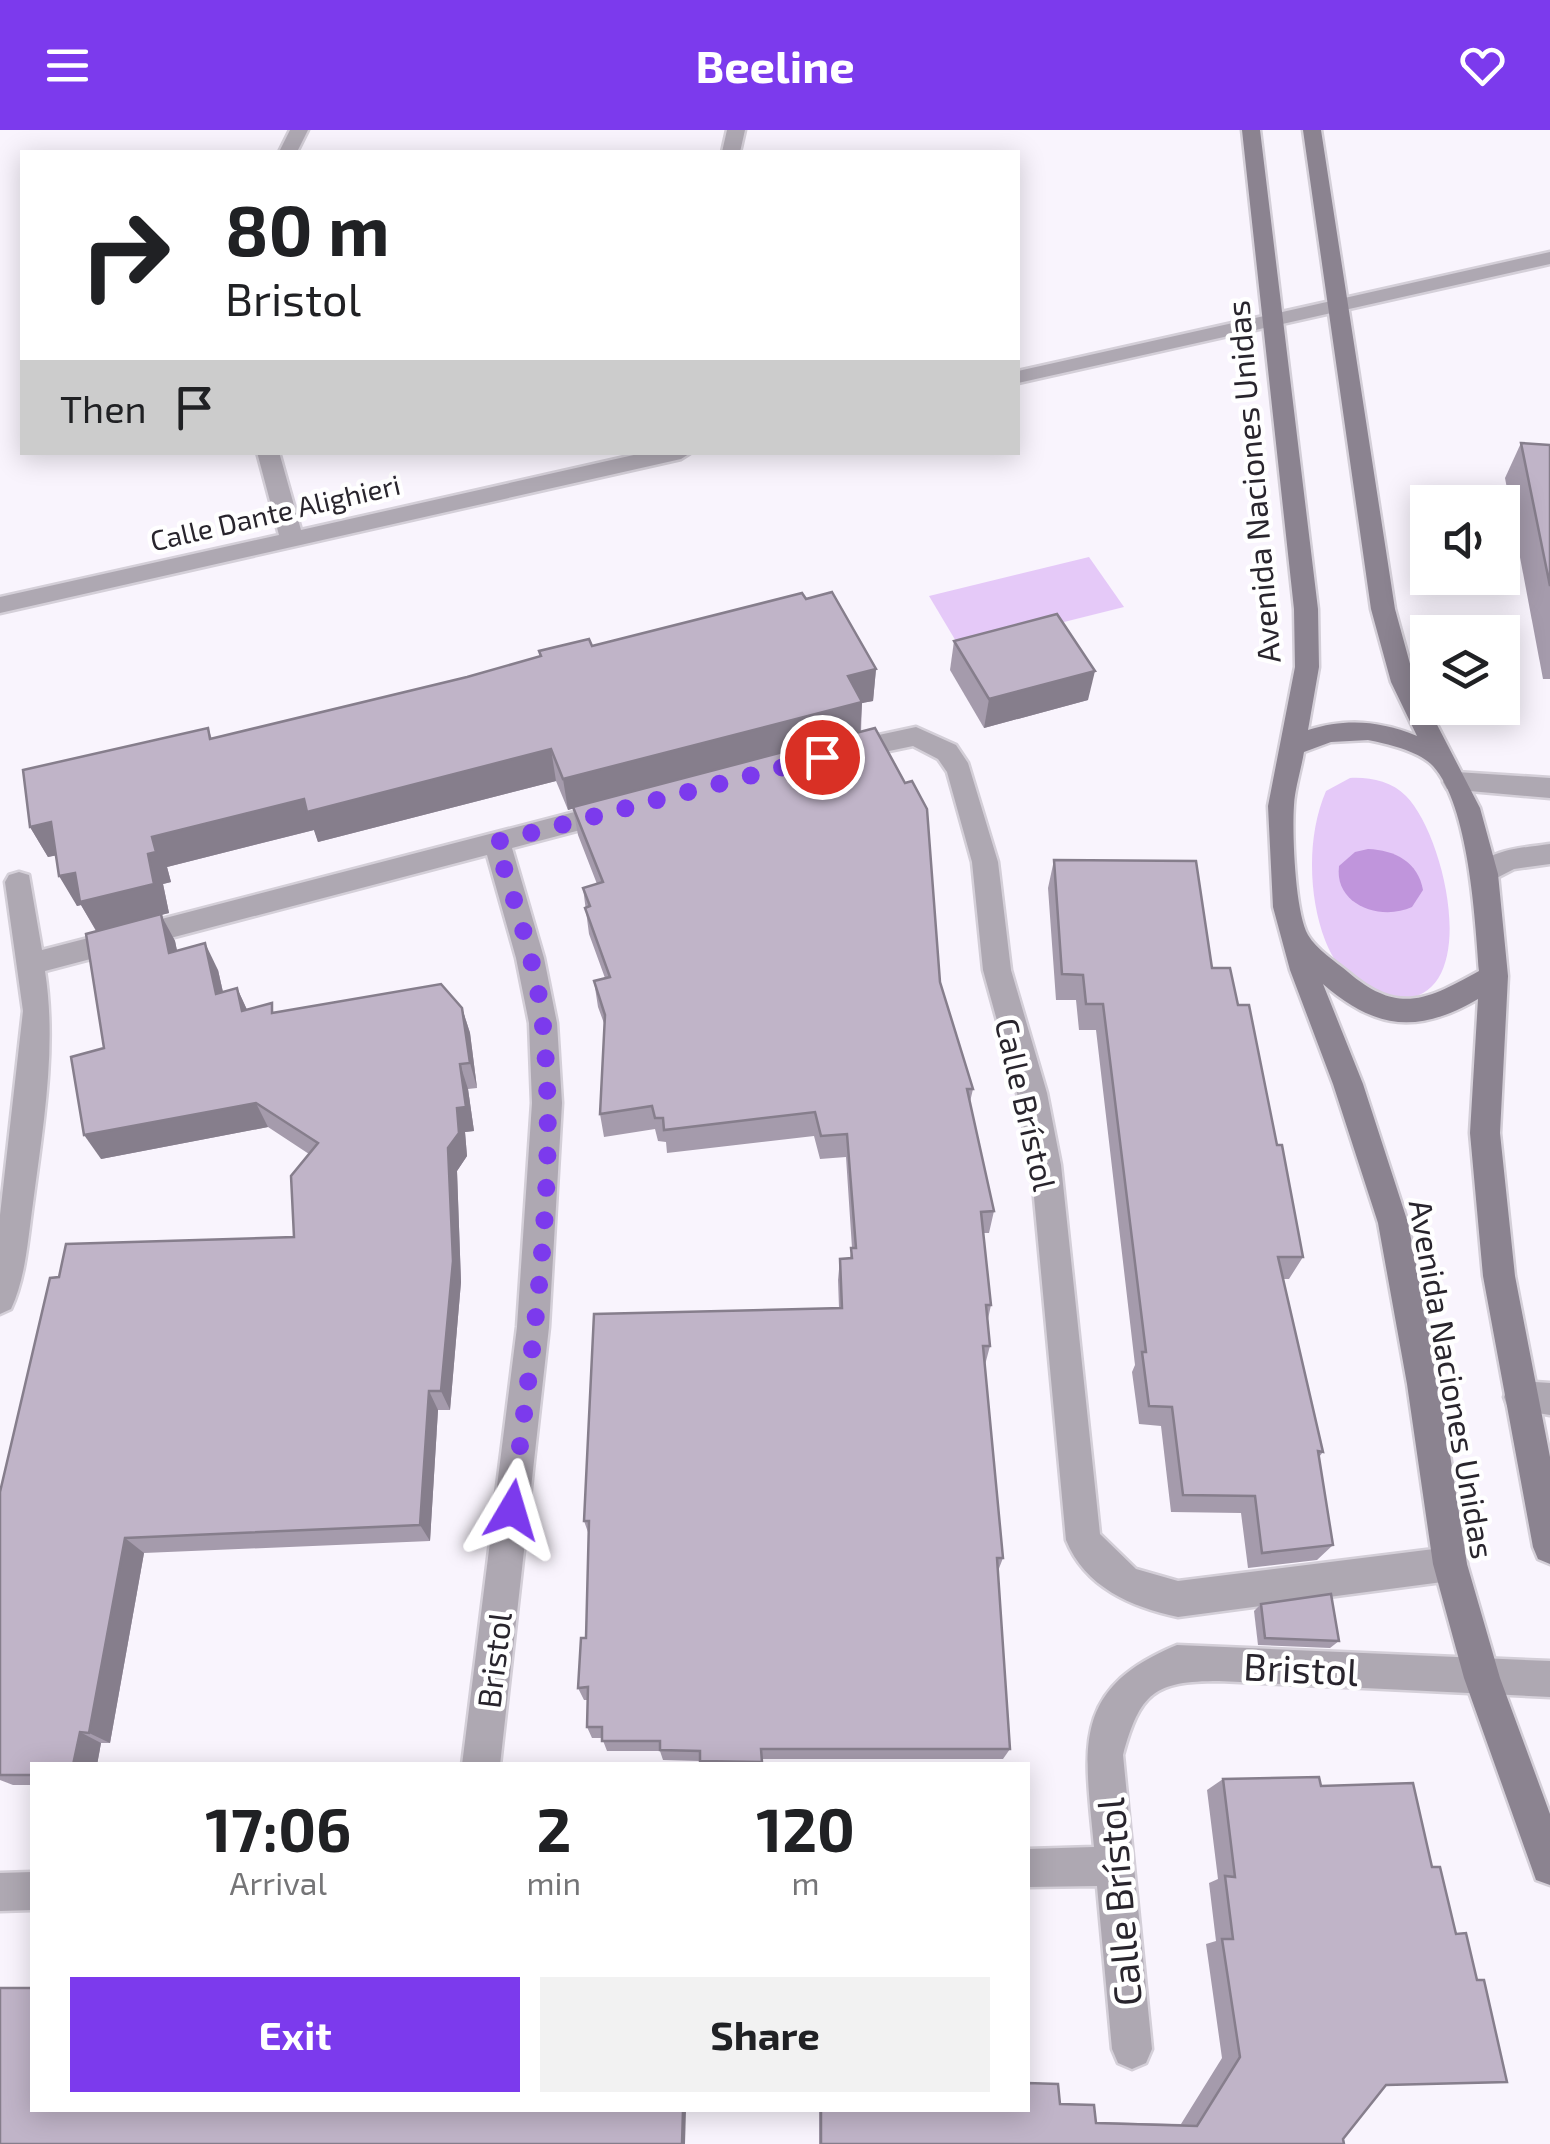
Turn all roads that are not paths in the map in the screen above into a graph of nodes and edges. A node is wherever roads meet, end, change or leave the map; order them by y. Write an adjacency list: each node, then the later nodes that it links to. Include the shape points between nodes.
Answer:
1 (1251, 130): 5 (street, Avenida Naciones Unidas)
2 (1312, 130): 4 (street, Avenida Naciones Unidas)
3 (1550, 258): 4 (street)
4 (1338, 306): 5 (street); 13 (street, Avenida Naciones Unidas, via 1383,610 1404,682)
5 (1273, 320): 6 (street); 11 (street, Avenida Naciones Unidas, via 1306,609 1307,667)
6 (1020, 377)
7 (269, 455): 9 (street)
8 (668, 455): 9 (street, Calle Dante Alighieri)
9 (292, 539): 10 (street, Calle Dante Alighieri)
10 (0, 605)
11 (1294, 746): 13 (street, via 1343,728 1373,730 1403,740); 20 (street, Avenida Naciones Unidas, via 1281,806)
12 (819, 758): 26 (street, Calle Brístol, via 916,736 947,752 959,770 985,862 997,970 1046,1165 1083,1540 1102,1567 1141,1592 1178,1599)
13 (1448, 770): 14 (street); 18 (street, Avenida Naciones Unidas, via 1467,808)
14 (1550, 788)
15 (648, 802): 16 (street)
16 (496, 842): 21 (street); 30 (street, Bristol, via 530,958 548,1102 534,1327)
17 (1550, 854): 18 (street, via 1508,860)
18 (1485, 874): 22 (street, Avenida Naciones Unidas)
19 (19, 882): 21 (street)
20 (1296, 940): 22 (street, via 1376,1008 1410,1014 1443,1006); 26 (street, Avenida Naciones Unidas, via 1393,1223)
21 (30, 964): 23 (street, via 37,1011 26,1139)
22 (1494, 976): 24 (street, Avenida Naciones Unidas, via 1484,1134 1499,1276)
23 (0, 1299)
24 (1535, 1398): 25 (street, Avenida Naciones Unidas)
25 (1548, 1532)
26 (1450, 1564): 27 (street, Avenida Naciones Unidas)
27 (1482, 1678): 28 (street, Bristol); 29 (street, Bristol, via 1177,1663 1145,1678 1120,1703); 32 (street, Avenida Naciones Unidas)
28 (1550, 1679)
29 (1104, 1755): 31 (street, Calle Brístol)
30 (481, 1762)
31 (1115, 1866): 33 (street); 36 (street, Calle Brístol)
32 (1550, 1866)
33 (1030, 1868)
34 (30, 1891): 35 (street)
35 (0, 1892)
36 (1132, 2049)

